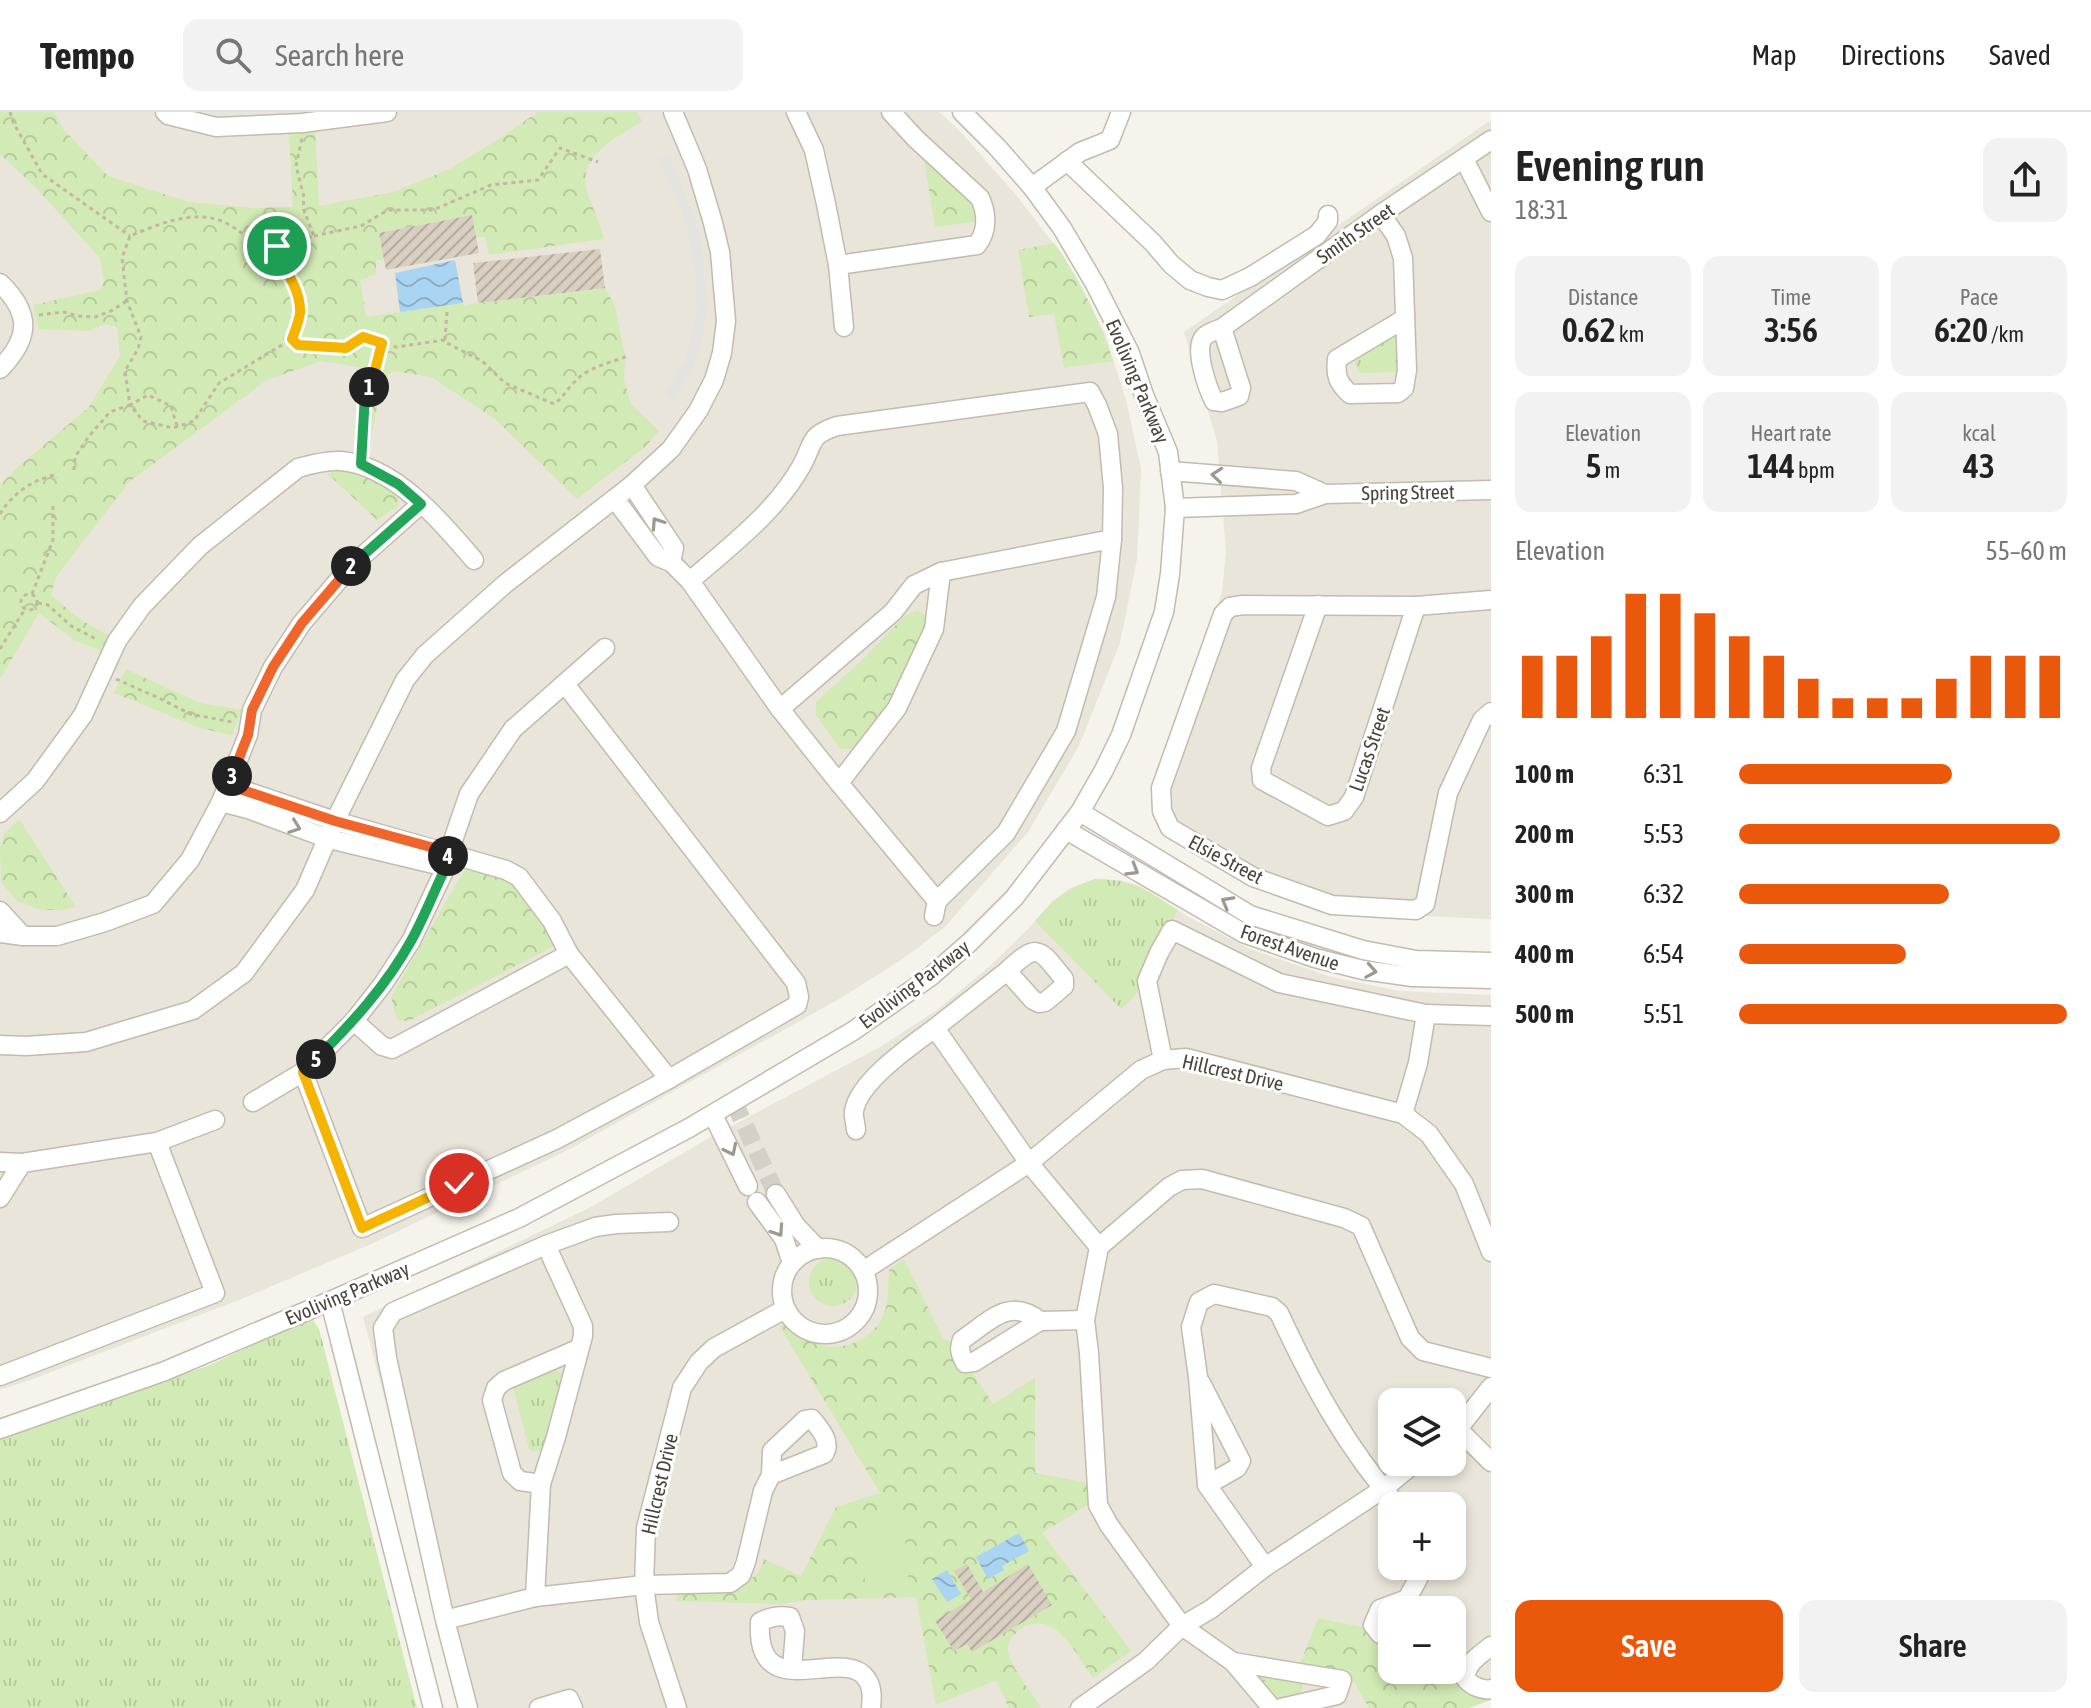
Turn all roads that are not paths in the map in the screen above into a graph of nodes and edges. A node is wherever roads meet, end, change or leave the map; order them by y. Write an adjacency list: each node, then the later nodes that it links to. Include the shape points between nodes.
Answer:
1 (165, 112): 2 (street, via 216,127)
2 (387, 112)
3 (673, 112): 22 (street, via 713,223 726,321 714,380 698,411 671,449)
4 (796, 112): 15 (street, via 814,150)
5 (891, 112): 15 (street, via 980,198 986,210 984,237 977,245)
6 (962, 112): 11 (street, Evoliving Parkway)
7 (1121, 112): 10 (street, via 1110,140)
8 (1491, 140): 9 (street, Smith Street)
9 (1464, 159): 12 (street); 13 (street, Smith Street)
10 (1067, 161): 11 (street); 14 (street, via 1190,280 1222,290 1317,235)
11 (1032, 187): 21 (street, Evoliving Parkway, via 1062,228 1130,353 1168,452)
12 (1491, 212)
13 (1381, 214): 17 (street, via 1403,258); 19 (street, Smith Street)
14 (1328, 215)
15 (838, 265): 18 (street)
16 (0, 283): 20 (street, via 21,308 24,329)
17 (1404, 319): 17 (street, via 1404,388 1398,393 1350,394 1339,384 1337,359)
18 (844, 327)
19 (1222, 328)
20 (0, 369)
21 (1170, 471): 24 (street, Spring Street, one-way to 21, via 1296,481); 27 (street, Evoliving Parkway)
22 (632, 485): 25 (street); 30 (street, one-way to 22, via 674,548)
23 (1491, 490): 24 (street, Spring Street)
24 (1325, 494): 27 (street, Spring Street, via 1296,504)
25 (615, 499): 30 (street, via 658,557); 44 (street, via 505,584 425,655 405,680)
26 (421, 504): 29 (street); 41 (street, via 349,568 302,623 252,710 248,735); 43 (street, via 361,464 339,461 298,468 200,546 142,606 113,648 83,715 35,781)
27 (1175, 508): 42 (street, Evoliving Parkway, via 1164,612 1121,735)
28 (1112, 539): 31 (street); 32 (street, via 1108,434 1090,392 1080,392 820,432 774,503); 40 (street, via 1106,597 1066,731 1006,833 936,909)
29 (474, 560)
30 (671, 562): 32 (street)
31 (941, 572): 38 (street, via 914,585 893,612); 40 (street, via 934,629 897,708)
32 (690, 581): 38 (street)
33 (1491, 600): 35 (street, Elsie Street)
34 (1318, 605): 35 (street, Elsie Street); 35 (street, Lucas Street, via 1261,768 1262,780 1328,816 1344,811 1354,797); 39 (street, Elsie Street, via 1243,605 1223,614 1161,788 1162,811 1170,828 1253,877 1332,905 1416,910 1425,904 1448,793 1482,720)
35 (1416, 606)
36 (605, 648): 37 (street)
37 (565, 684): 47 (street, via 513,729 469,794); 65 (street, via 796,983 797,1005)
38 (780, 709): 40 (street)
39 (1491, 712)
40 (839, 783)
41 (224, 794): 44 (street); 46 (street, one-way to 46, via 248,809); 53 (street, via 190,860 153,904 57,936)
42 (1080, 812): 45 (street, Evoliving Parkway); 48 (street, Forest Avenue)
43 (0, 813)
44 (335, 821): 46 (street); 47 (street)
45 (1066, 830): 49 (street, Forest Avenue, one-way to 49); 68 (street, Evoliving Parkway, via 1014,898 930,977 853,1031)
46 (329, 839): 47 (street); 62 (street, via 305,890 244,973 193,1010 86,1042)
47 (447, 859): 54 (street, via 519,877); 60 (street, via 411,941)
48 (1199, 885): 49 (street); 55 (street, Forest Avenue, one-way to 48, via 1416,960 1363,950 1250,915)
49 (1188, 902): 51 (street); 57 (street, Forest Avenue, one-way to 57, via 1243,933 1315,958 1413,977)
50 (0, 911): 53 (street)
51 (1172, 930): 58 (street, via 1279,983); 63 (street, via 1147,981)
52 (0, 933): 53 (street)
53 (23, 936)
54 (569, 954): 60 (street, via 392,1049); 65 (street)
55 (1491, 962)
56 (1007, 971): 61 (street)
57 (1491, 979)
58 (1426, 1014): 59 (street); 67 (street)
59 (1491, 1016)
60 (354, 1021): 64 (street)
61 (935, 1028): 70 (street, via 889,1062 864,1091 854,1111); 74 (street)
62 (0, 1045)
63 (1163, 1060): 67 (street, Hillcrest Drive, via 1186,1058); 74 (street, Hillcrest Drive, via 1141,1070)
64 (303, 1072): 65 (street, via 362,1228 557,1139); 66 (street)
65 (669, 1079)
66 (253, 1102)
67 (1403, 1114): 81 (street, Hillcrest Drive, via 1429,1134 1464,1184)
68 (713, 1115): 82 (street, one-way to 82, via 753,1194 784,1239); 84 (street, Evoliving Parkway, via 519,1218)
69 (215, 1120): 71 (street)
70 (856, 1130)
71 (157, 1142): 73 (street); 90 (street, via 215,1293)
72 (0, 1162): 73 (street)
73 (22, 1163): 76 (street)
74 (1029, 1163): 79 (street); 83 (street, Hillcrest Drive)
75 (776, 1194): 80 (street)
76 (0, 1198)
77 (669, 1222): 78 (street, via 595,1227)
78 (546, 1245): 88 (street, via 583,1326); 107 (street, via 393,1312 383,1328)
79 (1099, 1247): 86 (street); 89 (street, via 1182,1180 1202,1179 1344,1218 1361,1226 1410,1338 1423,1351)
80 (818, 1249): 82 (street); 83 (street, via 849,1255)
81 (1491, 1252)
82 (792, 1263): 85 (street, via 783,1280)
83 (863, 1271): 85 (street, via 868,1291 863,1311 839,1332 808,1331)
84 (330, 1301): 94 (street, Evoliving Parkway, via 165,1371); 114 (street)
85 (785, 1309): 104 (street, Hillcrest Drive, via 714,1348 682,1388 646,1528)
86 (1085, 1320): 87 (street); 108 (street, via 1098,1505)
87 (1040, 1321)
88 (578, 1349): 99 (street); 99 (street, via 504,1381 492,1400 512,1473 520,1481)
89 (1491, 1368)
90 (0, 1376)
91 (1198, 1377): 100 (street); 100 (street, via 1241,1461); 101 (street, via 1191,1327 1199,1302 1214,1294 1272,1307 1330,1414)
92 (1491, 1387): 93 (street)
93 (1466, 1418)
94 (0, 1429)
95 (1466, 1440): 96 (street)
96 (1491, 1462)
97 (771, 1475): 104 (street, via 741,1575 730,1583)
98 (1399, 1476): 101 (street)
99 (541, 1484): 105 (street)
100 (1207, 1485): 103 (street)
101 (1383, 1489): 102 (street); 103 (street)
102 (1386, 1492)
103 (1265, 1567): 108 (street)
104 (644, 1585): 105 (street); 118 (street, Hillcrest Drive, via 649,1622)
105 (535, 1597): 107 (street)
106 (1378, 1614): 109 (street, via 1373,1625)
107 (445, 1620): 115 (street)
108 (1182, 1626): 111 (street); 120 (street, via 1146,1661)
109 (1378, 1631)
110 (1491, 1646): 113 (street, via 1473,1659 1465,1678)
111 (1233, 1662): 121 (street); 122 (street, via 1342,1680 1337,1695)
112 (792, 1669): 119 (street, via 852,1668 866,1676)
113 (1491, 1689)
114 (433, 1708)
115 (468, 1708)
116 (539, 1708): 117 (street, via 569,1699)
117 (573, 1708)
118 (677, 1708)
119 (871, 1708)
120 (1080, 1708)
121 (1272, 1708)
122 (1281, 1708)

